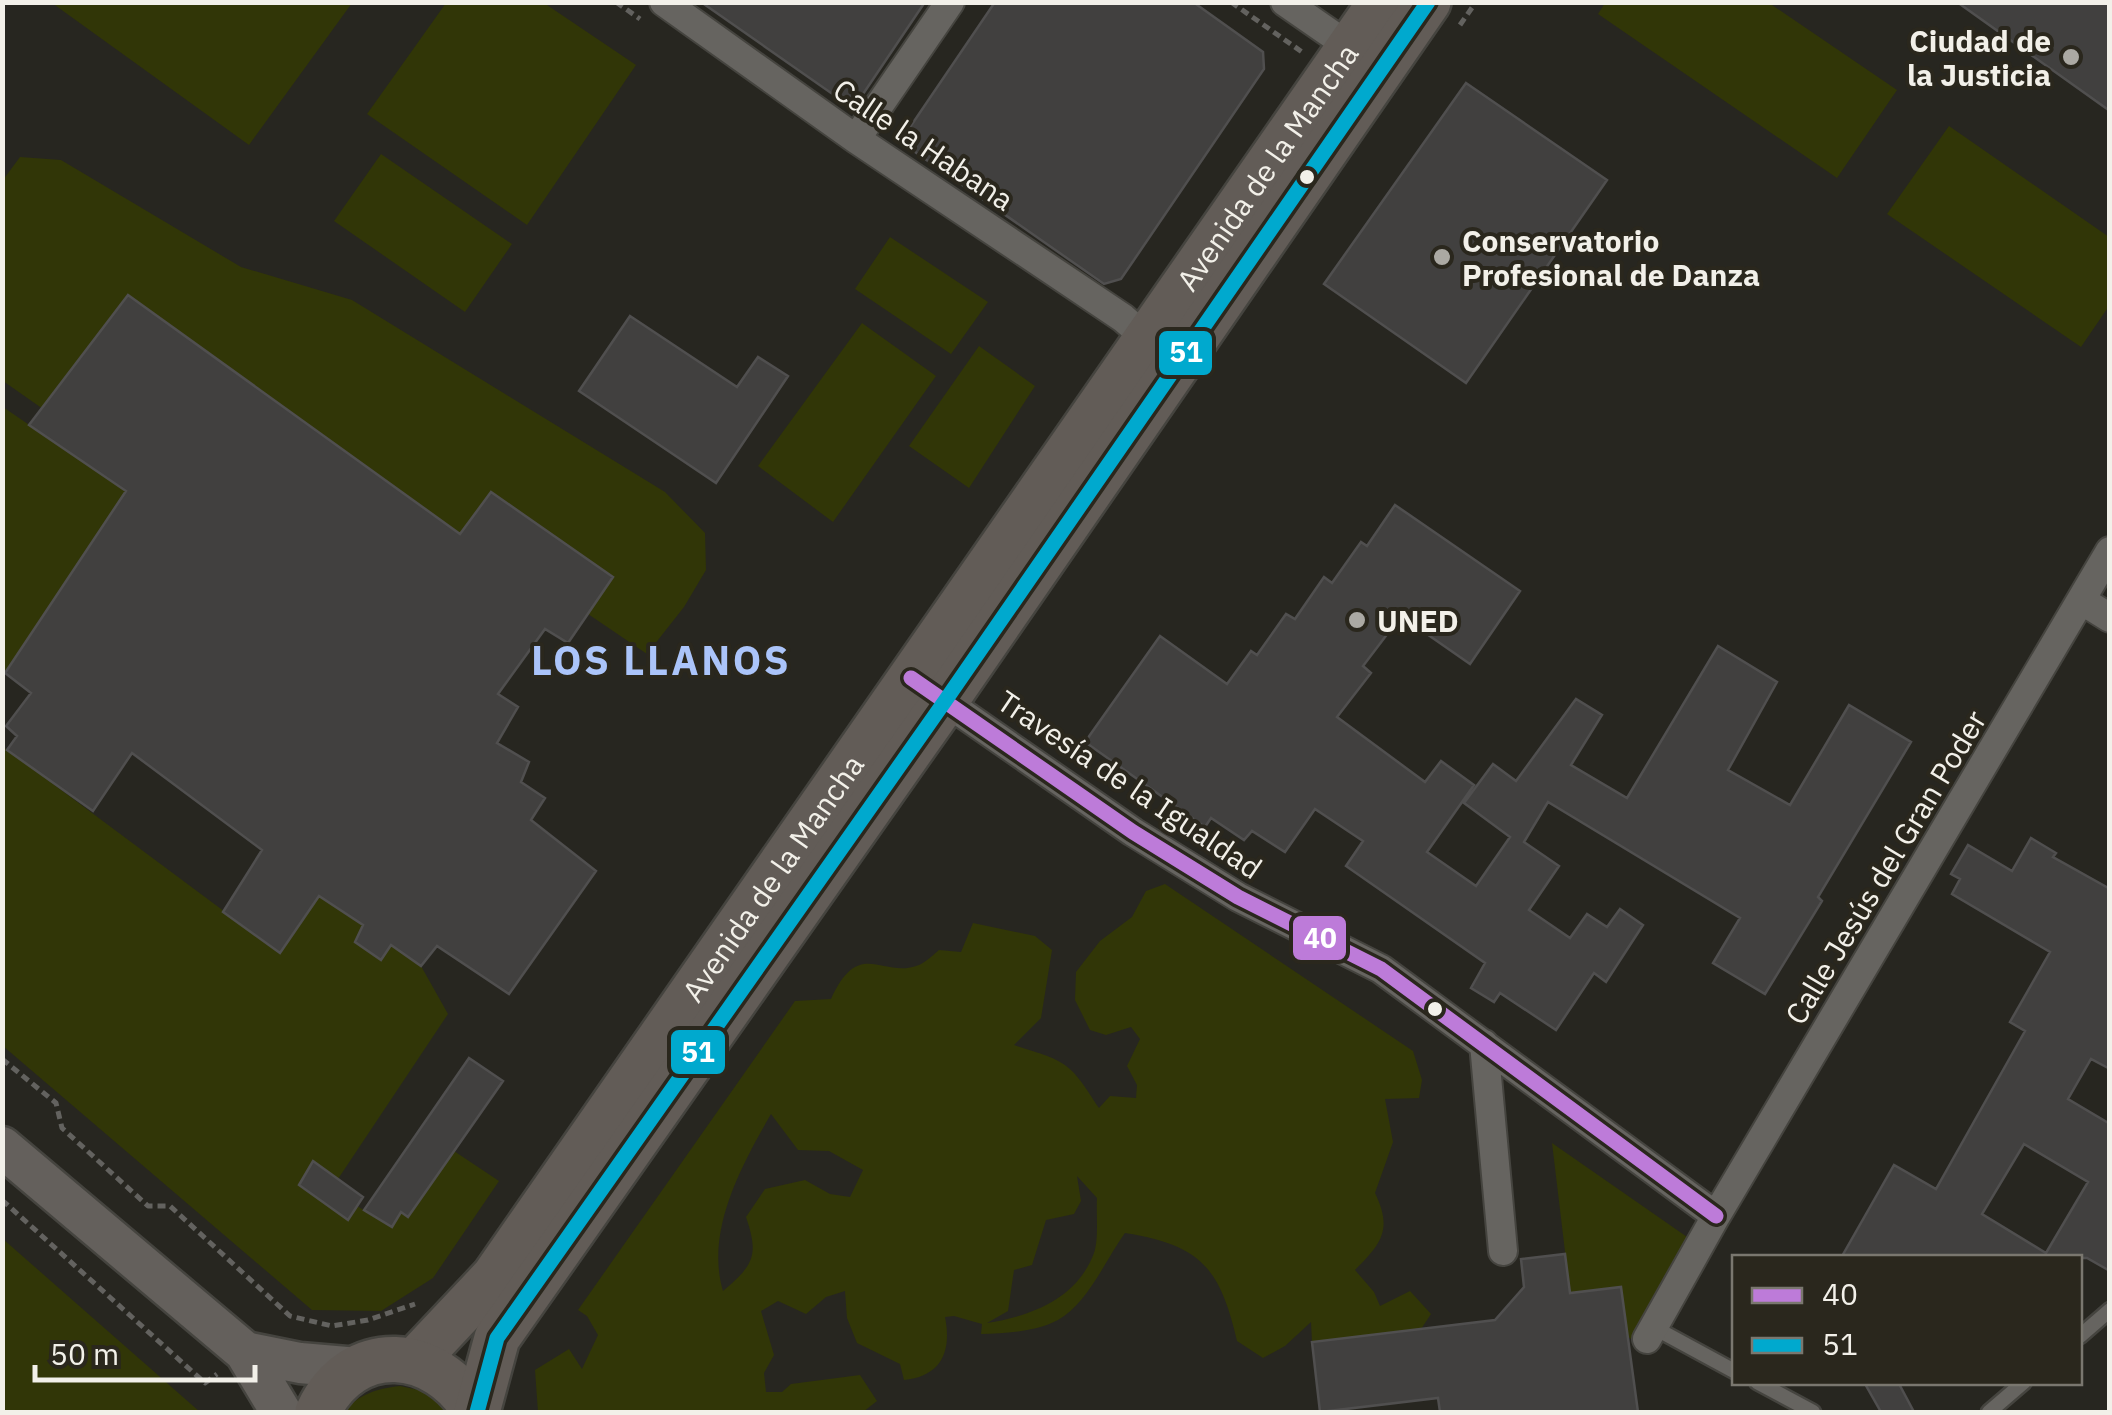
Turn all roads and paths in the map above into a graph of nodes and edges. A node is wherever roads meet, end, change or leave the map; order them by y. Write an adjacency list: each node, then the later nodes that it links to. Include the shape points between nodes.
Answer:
1 (664, 2): 8 (street, Calle la Habana)
2 (950, 2): 8 (street)
3 (1230, 2): 7 (path, via 1306,55)
4 (1285, 2): 7 (street)
5 (1381, 2): 7 (main road, Avenida de la Mancha)
6 (1428, 2): 7 (main road, Avenida de la Mancha)
7 (1352, 49): 9 (main road, Avenida de la Mancha); 13 (main road, Avenida de la Mancha, via 1330,144)
8 (856, 139): 9 (street, Calle la Habana)
9 (1147, 338): 13 (main road, Avenida de la Mancha)
10 (2110, 550): 11 (street, Calle Jesús del Gran Poder)
11 (2081, 600): 12 (street); 18 (street, Calle Jesús del Gran Poder)
12 (2110, 618)
13 (928, 690): 14 (street, Travesía de la Igualdad, via 1133,832 1238,897 1381,969); 25 (main road, Avenida de la Mancha, via 494,1277); 33 (main road, Avenida de la Mancha, via 502,1331)
14 (1484, 1044): 18 (street, Travesía de la Igualdad); 19 (street)
15 (2, 1059): 20 (path, via 56,1103 62,1128 148,1206 170,1206 290,1316 332,1326)
16 (2, 1146): 24 (main road)
17 (2, 1200): 28 (path)
18 (1716, 1216): 22 (street)
19 (1503, 1250)
20 (418, 1303)
21 (2110, 1310): 23 (lane)
22 (1650, 1334): 27 (lane)
23 (2082, 1334)
24 (245, 1352): 26 (main road); 31 (main road)
25 (415, 1362): 26 (main road); 33 (main road, via 441,1372)
26 (358, 1368): 32 (main road)
27 (1732, 1369)
28 (205, 1383)
29 (1763, 1385): 34 (lane)
30 (2020, 1385): 35 (lane)
31 (281, 1412)
32 (318, 1412)
33 (476, 1412)
34 (1813, 1412)
35 (1989, 1412)

